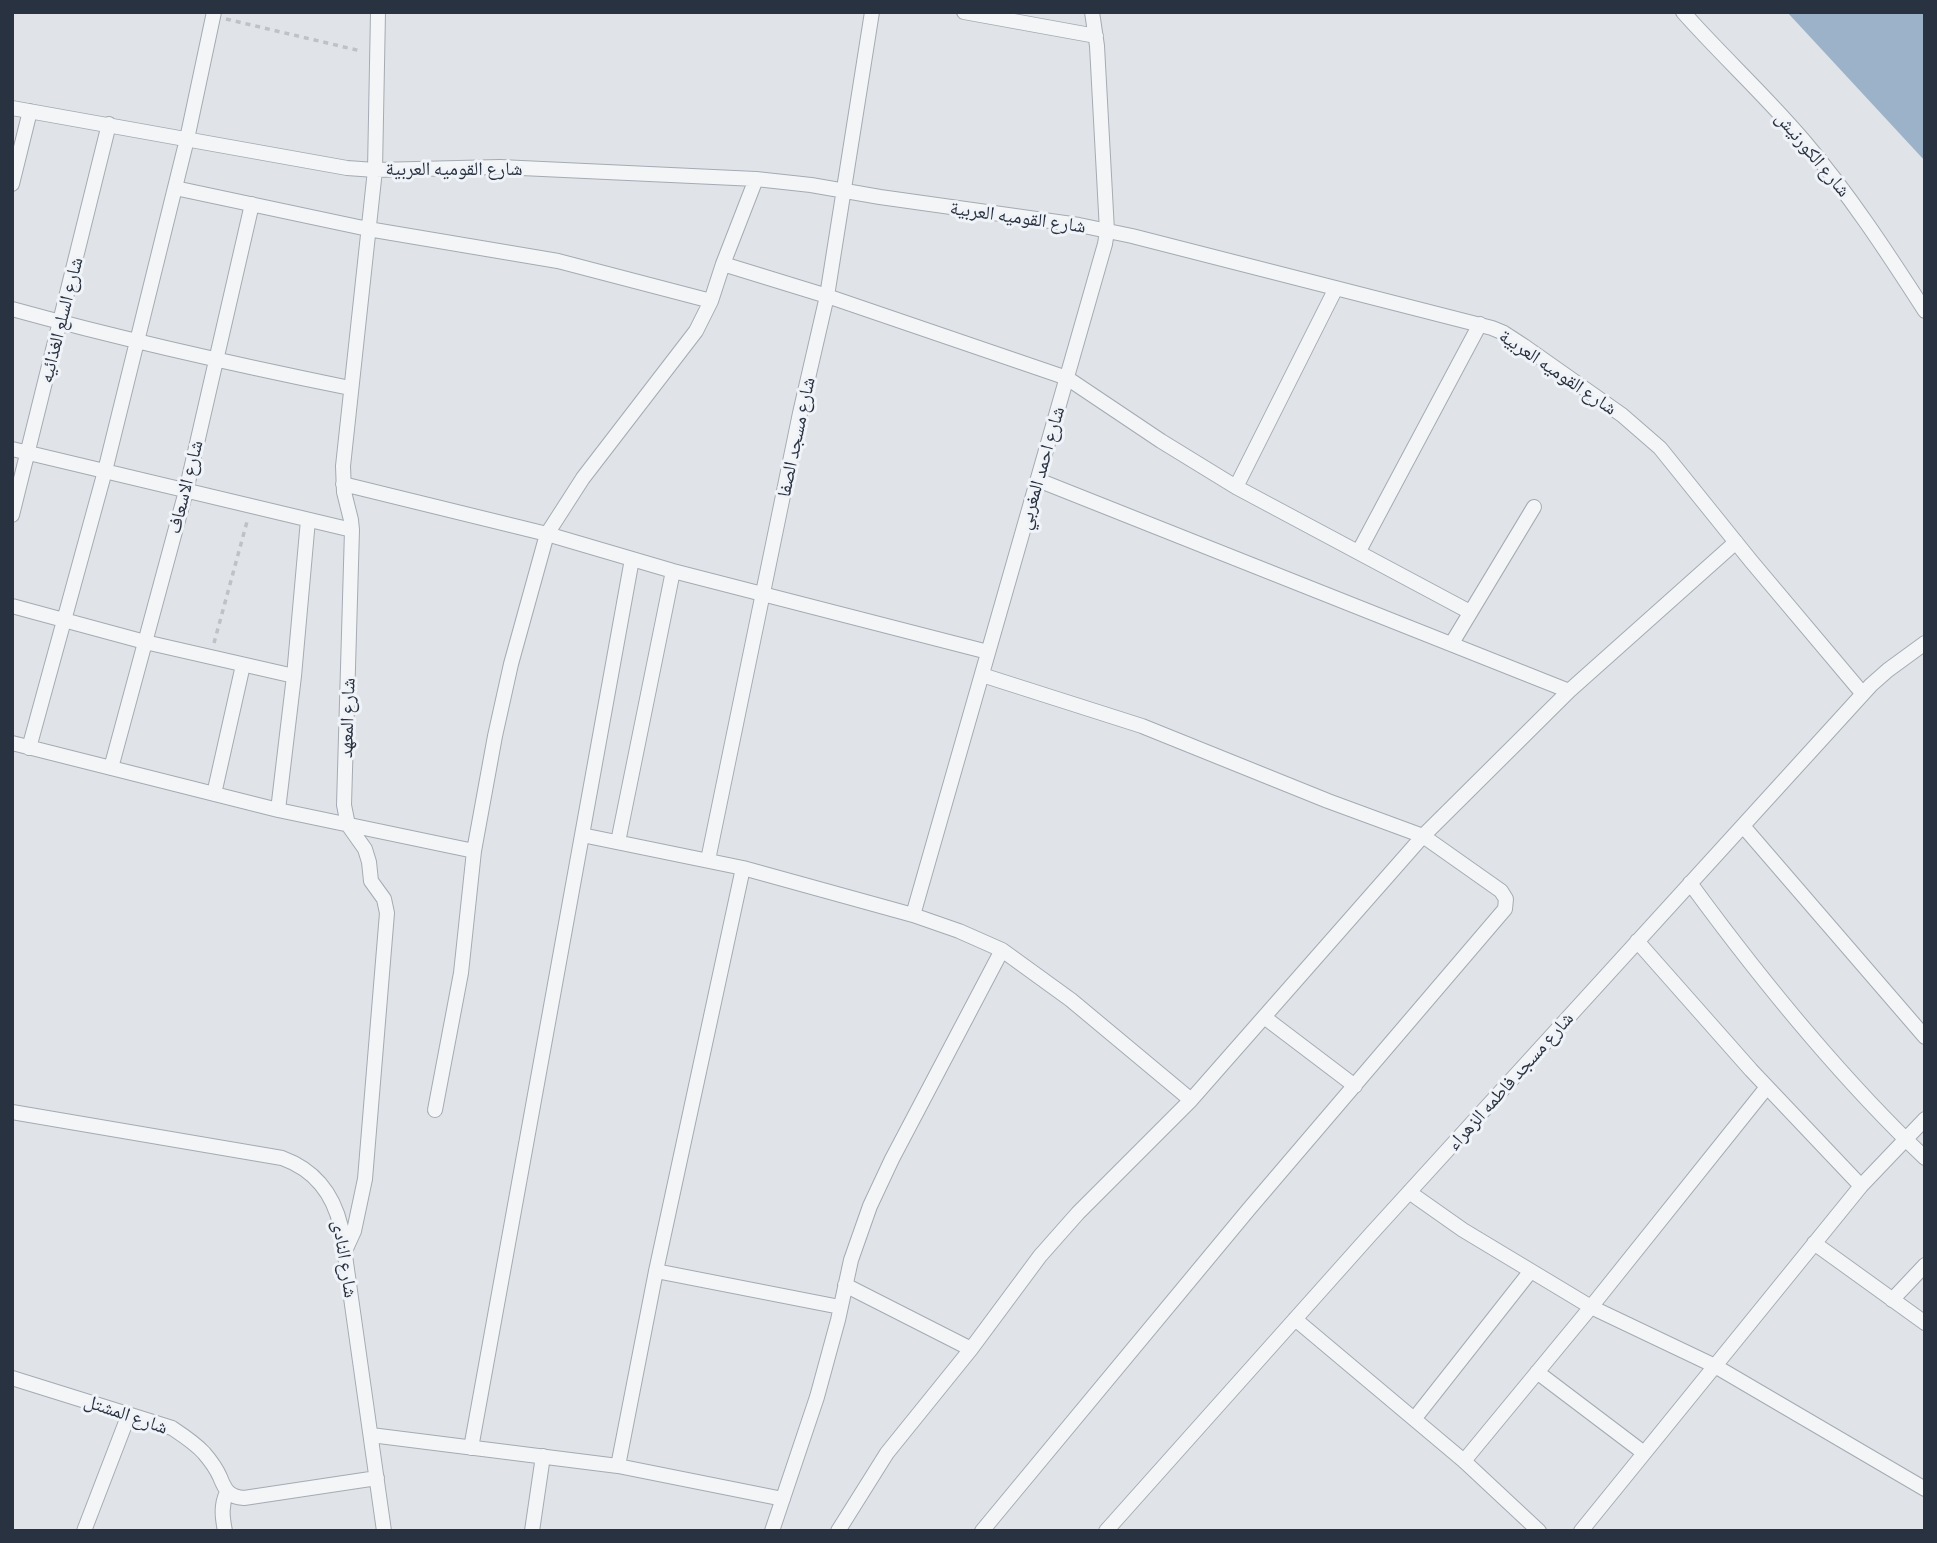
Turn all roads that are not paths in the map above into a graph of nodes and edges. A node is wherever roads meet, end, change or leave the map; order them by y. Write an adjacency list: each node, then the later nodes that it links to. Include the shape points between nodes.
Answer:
1 (378, 12): 12 (street, شارع المعهد)
2 (872, 12): 16 (street, شارع مسجد الصفا)
3 (964, 12): 7 (street)
4 (1092, 12): 7 (street, شارع احمد المغربي)
5 (1683, 12): 25 (street, شارع الكورنيش, via 1833,176)
6 (213, 14): 11 (street)
7 (1096, 36): 19 (street, شارع احمد المغربي)
8 (12, 108): 9 (street, شارع القوميه العربية)
9 (30, 111): 10 (street, شارع القوميه العربية); 14 (street)
10 (109, 124): 11 (street, شارع القوميه العربية); 26 (street, شارع السلع الغذائيه)
11 (187, 139): 12 (street, شارع القوميه العربية); 15 (street)
12 (375, 170): 13 (street, شارع القوميه العربية, via 500,167); 18 (street, شارع المعهد)
13 (756, 179): 16 (street, شارع القوميه العربية); 20 (street)
14 (12, 184)
15 (175, 188): 17 (street); 28 (street)
16 (843, 190): 19 (street, شارع القوميه العربية); 22 (street, شارع مسجد الصفا)
17 (252, 204): 18 (street); 29 (street, شارع الاسعاف)
18 (368, 229): 23 (street, via 558,261); 31 (street, شارع المعهد)
19 (1107, 231): 21 (street, شارع القوميه العربية); 30 (street, شارع احمد المغربي)
20 (723, 264): 22 (street); 23 (street)
21 (1336, 288): 27 (street, شارع القوميه العربية); 37 (street)
22 (827, 296): 30 (street); 48 (street, شارع مسجد الصفا)
23 (711, 301): 43 (street, via 696,331 583,478)
24 (12, 309): 26 (street)
25 (1925, 311)
26 (60, 323): 28 (street); 33 (street, شارع السلع الغذائيه)
27 (1480, 324): 44 (street, شارع القوميه العربية, via 1524,345 1633,424 1674,464); 45 (street)
28 (137, 342): 29 (street); 34 (street)
29 (215, 361): 31 (street); 38 (street, شارع الاسعاف)
30 (1067, 379): 35 (street, شارع احمد المغربي); 37 (street)
31 (350, 388): 36 (street, شارع المعهد)
32 (12, 449): 33 (street)
33 (28, 453): 34 (street); 40 (street, شارع السلع الغذائيه)
34 (105, 471): 38 (street); 51 (street)
35 (1038, 480): 53 (street); 55 (street, شارع احمد المغربي)
36 (343, 484): 42 (street, شارع المعهد); 43 (street)
37 (1236, 487): 45 (street)
38 (186, 491): 41 (street); 52 (street, شارع الاسعاف)
39 (1534, 506): 50 (street)
40 (12, 515)
41 (308, 520): 42 (street); 58 (street)
42 (352, 530): 66 (street, شارع المعهد, via 344,805)
43 (547, 534): 46 (street); 71 (street, via 511,664)
44 (1736, 542): 59 (street); 60 (street, شارع القوميه العربية)
45 (1359, 551): 50 (street)
46 (632, 559): 47 (street); 68 (street)
47 (673, 571): 48 (street); 70 (street)
48 (763, 593): 55 (street); 72 (street, شارع مسجد الصفا)
49 (12, 606): 51 (street)
50 (1469, 612): 53 (street)
51 (64, 621): 52 (street); 62 (street)
52 (145, 642): 56 (street); 63 (street, شارع الاسعاف)
53 (1452, 643): 59 (street)
54 (1925, 643): 60 (street, شارع مسجد فاطمه الزهراء)
55 (988, 652): 57 (street, شارع احمد المغربي)
56 (243, 664): 58 (street); 64 (street)
57 (982, 675): 69 (street, via 1142,726); 75 (street, شارع احمد المغربي)
58 (294, 676): 65 (street)
59 (1569, 691): 69 (street)
60 (1863, 694): 67 (street, شارع مسجد فاطمه الزهراء)
61 (12, 743): 62 (street)
62 (29, 748): 63 (street)
63 (111, 768): 64 (street)
64 (214, 794): 65 (street)
65 (278, 810): 66 (street)
66 (348, 825): 71 (street); 91 (street, شارع المعهد, via 365,849 371,881 384,899 387,913 365,1179 354,1231)
67 (1743, 826): 74 (street, شارع مسجد فاطمه الزهراء); 79 (street)
68 (582, 835): 70 (street); 108 (street)
69 (1423, 836): 78 (street); 80 (street, via 1501,891 1505,909)
70 (618, 842): 72 (street)
71 (474, 851): 83 (street, via 461,972)
72 (708, 860): 73 (street)
73 (743, 868): 75 (street); 93 (street)
74 (1690, 883): 76 (street, شارع مسجد فاطمه الزهراء); 86 (street, via 1788,1010)
75 (913, 915): 77 (street)
76 (1637, 941): 81 (street); 89 (street, شارع مسجد فاطمه الزهراء)
77 (1002, 950): 82 (street, via 1071,1000); 95 (street, via 880,1182)
78 (1264, 1017): 80 (street); 82 (street)
79 (1925, 1038)
80 (1355, 1086): 123 (street)
81 (1767, 1087): 88 (street); 98 (street)
82 (1191, 1100): 101 (street, via 1040,1255)
83 (435, 1110)
84 (12, 1112): 91 (street, شارع النادى, via 270,1155 294,1163 314,1176 332,1199)
85 (1925, 1119): 86 (street)
86 (1905, 1139): 87 (street); 88 (street)
87 (1925, 1158)
88 (1861, 1186): 90 (street)
89 (1409, 1192): 94 (street); 99 (street, شارع مسجد فاطمه الزهراء)
90 (1814, 1243): 96 (street); 102 (street)
91 (344, 1253): 107 (street, شارع النادى)
92 (1925, 1265): 96 (street)
93 (656, 1271): 97 (street); 112 (street)
94 (1530, 1272): 98 (street); 106 (street)
95 (845, 1285): 97 (street); 101 (street)
96 (1892, 1300): 100 (street)
97 (840, 1307): 116 (street, via 817,1397)
98 (1591, 1307): 102 (street); 103 (street)
99 (1295, 1319): 106 (street); 124 (street, شارع مسجد فاطمه الزهراء)
100 (1925, 1324)
101 (971, 1349): 122 (street, via 887,1453)
102 (1715, 1366): 109 (street); 114 (street)
103 (1537, 1372): 109 (street); 111 (street)
104 (12, 1378): 105 (street, شارع المشتل)
105 (129, 1414): 115 (street, شارع المشتل, via 184,1436 205,1454); 117 (street)
106 (1415, 1418): 111 (street)
107 (371, 1435): 108 (street); 113 (street, شارع النادى)
108 (471, 1448): 110 (street)
109 (1644, 1453): 126 (street)
110 (543, 1457): 112 (street); 120 (street)
111 (1464, 1461): 125 (street)
112 (618, 1466): 116 (street)
113 (377, 1478): 115 (street, via 244,1499); 119 (street, شارع النادى)
114 (1925, 1489)
115 (227, 1492): 118 (street, via 222,1504)
116 (783, 1499): 121 (street)
117 (84, 1531)
118 (225, 1531)
119 (384, 1531)
120 (532, 1531)
121 (772, 1531)
122 (838, 1531)
123 (982, 1531)
124 (1106, 1531)
125 (1539, 1531)
126 (1581, 1531)

